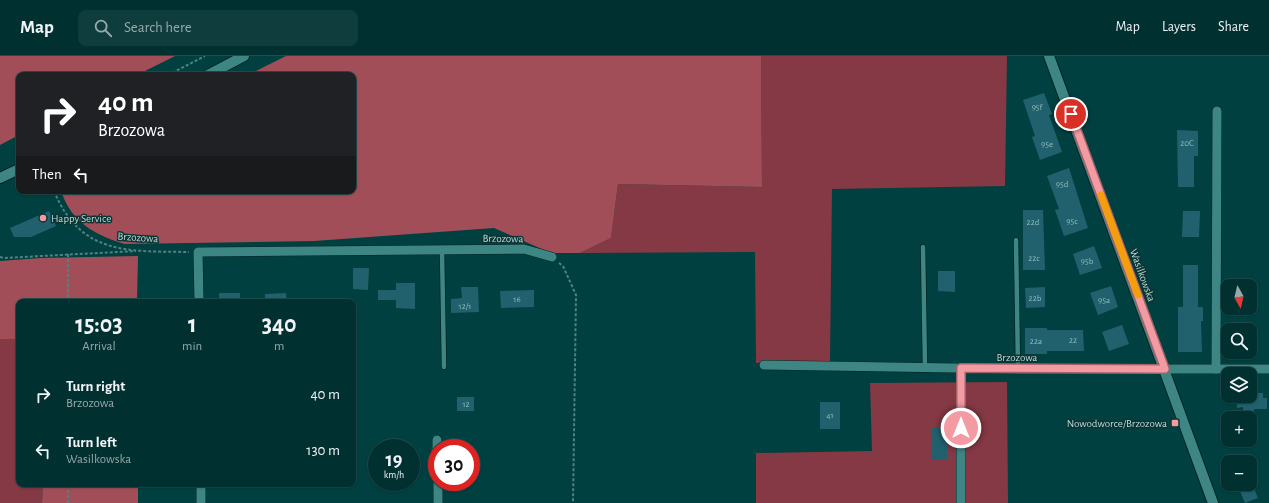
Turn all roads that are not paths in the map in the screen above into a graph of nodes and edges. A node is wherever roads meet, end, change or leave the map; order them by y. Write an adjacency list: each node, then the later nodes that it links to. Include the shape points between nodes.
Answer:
1 (244, 56): 3 (street)
2 (1049, 56): 18 (street, Wasilkowska)
3 (214, 72)
4 (1217, 111): 19 (street)
5 (16, 170): 6 (street)
6 (0, 178)
7 (1016, 240): 17 (lane)
8 (923, 247): 14 (lane)
9 (442, 250): 10 (street, Brzozowa, via 524,249); 11 (street, Brzozowa, via 198,252); 13 (lane)
10 (552, 257)
11 (199, 299)
12 (764, 365): 14 (street, Brzozowa)
13 (444, 367)
14 (925, 368): 15 (street, Brzozowa)
15 (961, 368): 17 (street, Brzozowa); 24 (street)
16 (1269, 368): 19 (street, Brzozowa)
17 (1018, 369): 18 (street, Brzozowa)
18 (1165, 369): 19 (street, Brzozowa); 25 (street, Wasilkowska)
19 (1216, 369)
20 (201, 487): 22 (street)
21 (438, 491): 23 (street)
22 (201, 503)
23 (438, 503)
24 (961, 503)
25 (1213, 503)

